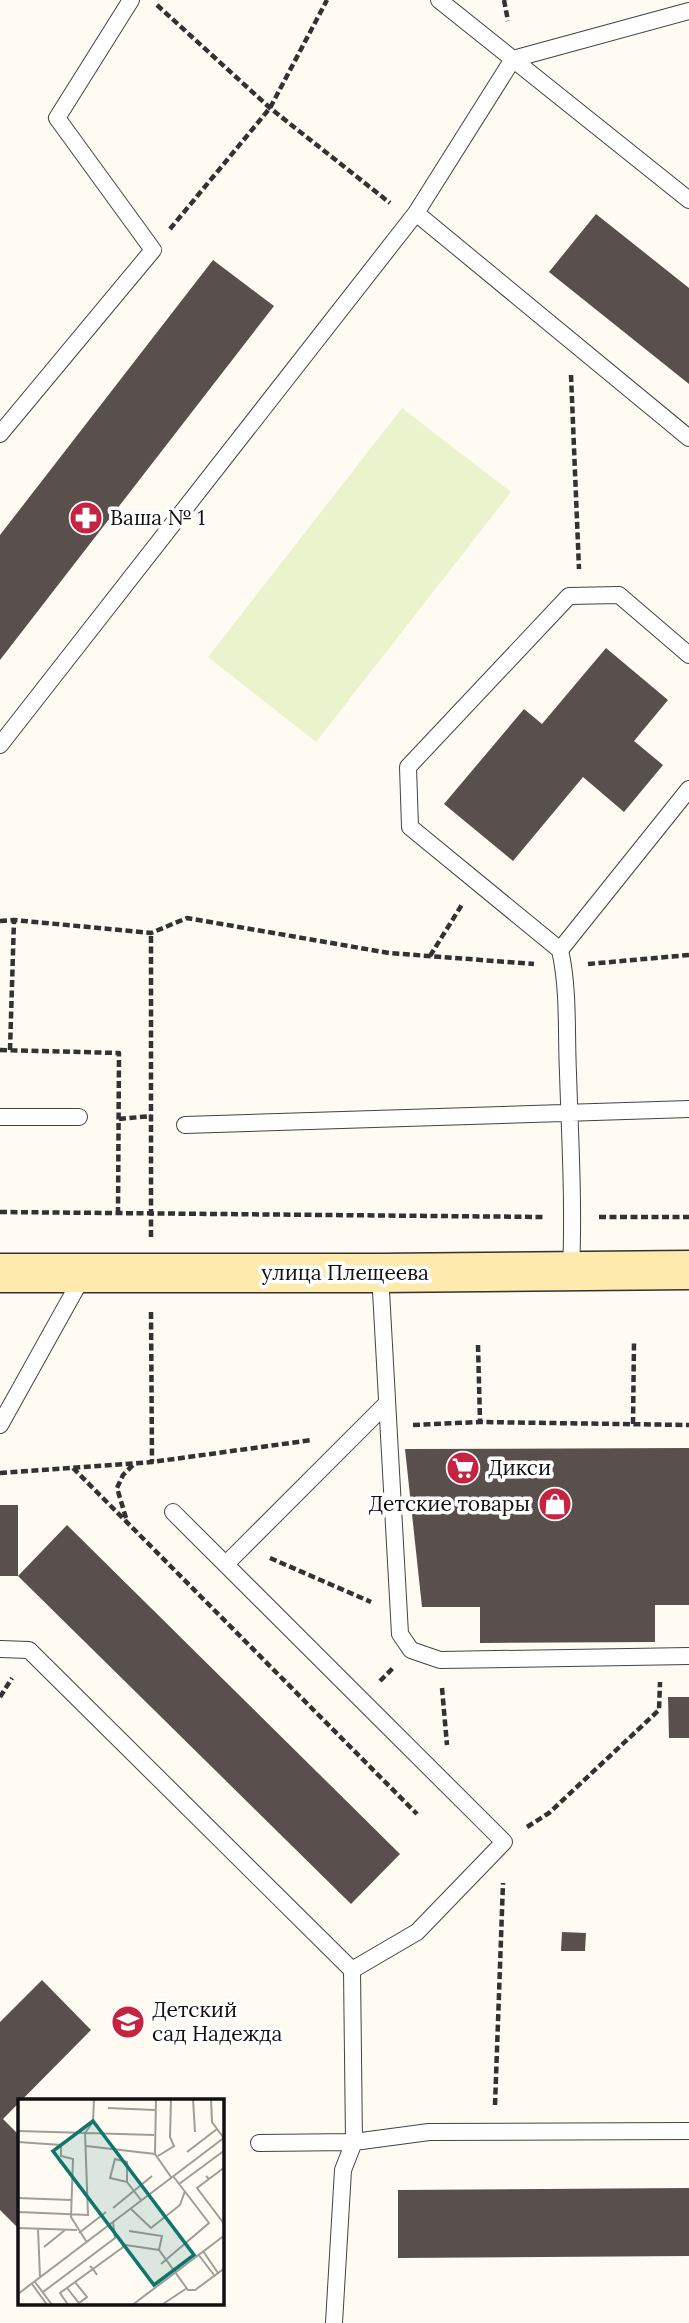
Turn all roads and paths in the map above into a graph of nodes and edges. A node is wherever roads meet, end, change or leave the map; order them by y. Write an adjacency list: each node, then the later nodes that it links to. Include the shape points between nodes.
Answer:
1 (131, 0): 10 (lane, via 57,118)
2 (151, 0): 7 (path)
3 (327, 0): 7 (path)
4 (439, 0): 6 (lane)
5 (689, 11): 6 (lane)
6 (513, 60): 8 (lane); 9 (lane)
7 (270, 108): 9 (path, via 387,202); 10 (path)
8 (689, 200)
9 (416, 213): 11 (lane); 16 (lane)
10 (153, 250): 12 (lane)
11 (569, 339): 13 (lane); 14 (path)
12 (0, 433)
13 (689, 438)
14 (580, 596): 15 (lane, via 619,595); 18 (lane, via 569,596 408,767 410,827)
15 (689, 655)
16 (0, 745)
17 (689, 789): 22 (lane)
18 (476, 881): 22 (lane); 24 (path)
19 (14, 920): 20 (path); 21 (path); 27 (path)
20 (0, 922)
21 (152, 933): 24 (path, via 187,918); 30 (path)
22 (559, 950): 25 (lane)
23 (689, 955): 25 (path)
24 (430, 956): 25 (path)
25 (563, 967): 29 (lane)
26 (0, 1050): 27 (path)
27 (10, 1050): 33 (path, via 119,1053)
28 (689, 1109): 29 (lane)
29 (569, 1113): 34 (lane); 38 (lane)
30 (151, 1116): 33 (path); 37 (path)
31 (0, 1117): 32 (lane)
32 (79, 1117)
33 (119, 1119): 36 (path)
34 (185, 1125)
35 (0, 1212): 36 (path)
36 (118, 1213): 37 (path)
37 (150, 1214): 38 (path); 44 (path)
38 (573, 1217): 39 (path); 40 (lane)
39 (689, 1217)
40 (571, 1270): 41 (main road, улица Плещеева); 45 (main road, улица Плещеева)
41 (689, 1270)
42 (0, 1273): 43 (main road, улица Плещеева)
43 (84, 1273): 44 (main road, улица Плещеева); 51 (lane)
44 (151, 1273): 45 (main road, улица Плещеева); 55 (path)
45 (380, 1273): 48 (lane)
46 (634, 1343): 50 (path)
47 (478, 1345): 49 (path)
48 (387, 1402): 53 (lane); 54 (lane)
49 (480, 1422): 50 (path); 53 (path)
50 (633, 1424): 52 (path)
51 (0, 1425)
52 (689, 1425)
53 (389, 1426): 63 (lane)
54 (356, 1433): 55 (path); 61 (lane)
55 (152, 1462): 56 (path)
56 (134, 1463): 57 (path); 60 (path, via 117,1488)
57 (73, 1468): 58 (path); 60 (path)
58 (0, 1473)
59 (173, 1512): 62 (lane)
60 (128, 1523): 71 (path)
61 (243, 1547): 62 (lane); 63 (path)
62 (226, 1564): 69 (lane)
63 (399, 1615): 65 (lane, via 400,1634)
64 (0, 1649): 74 (lane, via 29,1650)
65 (411, 1650): 68 (lane); 69 (path)
66 (689, 1656): 67 (lane)
67 (661, 1657): 68 (lane); 72 (path, via 659,1710 549,1813)
68 (440, 1660): 70 (path)
69 (361, 1700): 70 (lane)
70 (450, 1788): 72 (lane)
71 (416, 1814)
72 (504, 1842): 74 (lane, via 417,1932)
73 (503, 1881): 76 (path)
74 (352, 1970): 77 (lane)
75 (689, 2131): 76 (lane)
76 (494, 2132): 77 (lane, via 429,2132)
77 (354, 2142): 78 (lane); 79 (lane, via 344,2170)
78 (259, 2143)
79 (334, 2323)

